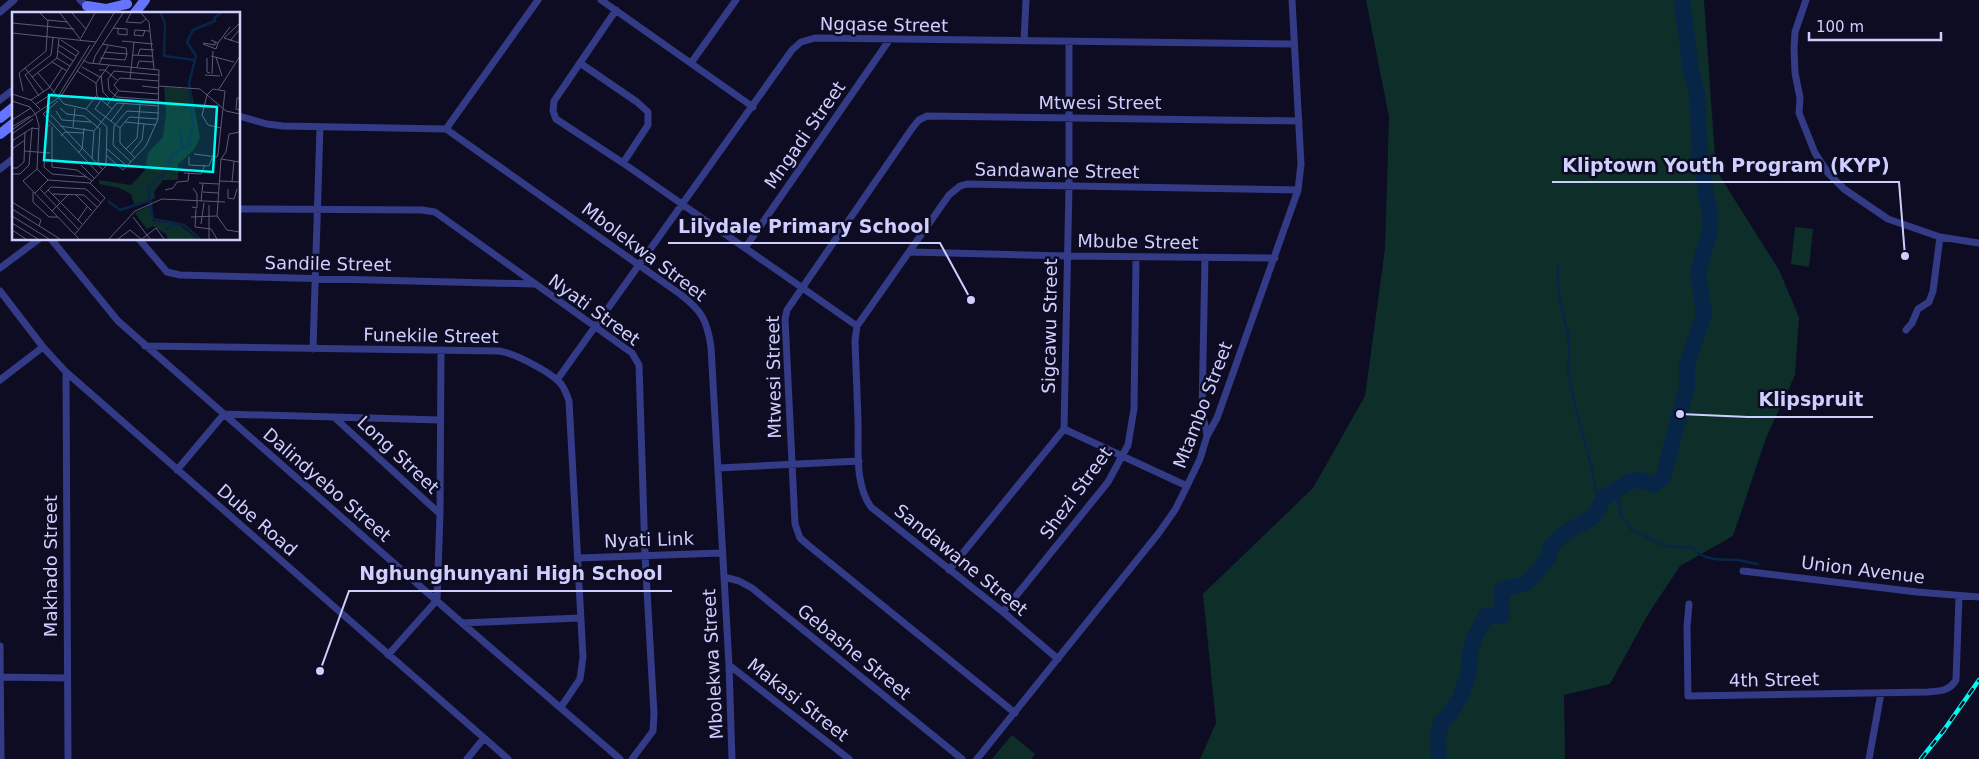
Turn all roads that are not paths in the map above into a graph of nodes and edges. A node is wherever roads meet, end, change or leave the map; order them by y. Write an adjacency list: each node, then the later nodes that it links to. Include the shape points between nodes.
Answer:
1 (14, 0): 12 (street)
2 (146, 0): 14 (main road); 15 (main road)
3 (538, 0): 32 (street)
4 (601, 0): 11 (street)
5 (1026, 0): 17 (street)
6 (1292, 0): 19 (street, Mtambo Street)
7 (1806, 0): 42 (street, via 1796,32 1794,73 1804,130 1815,153 1828,173 1867,206 1888,219)
8 (734, 1): 20 (street)
9 (128, 2): 10 (main road, via 106,9); 13 (main road)
10 (89, 9)
11 (616, 10): 20 (street); 21 (street)
12 (0, 12)
13 (119, 12)
14 (136, 12)
15 (142, 12)
16 (890, 40): 17 (street, Ngqase Street); 24 (street, Ngqase Street, via 816,38 801,42); 47 (street, Mngadi Street)
17 (1024, 41): 18 (street, Ngqase Street)
18 (1069, 42): 19 (street, Ngqase Street); 28 (street, Sigcawu Street)
19 (1294, 44): 29 (street, Mtambo Street)
20 (691, 63): 24 (street)
21 (580, 64): 35 (street, via 648,112 648,125); 35 (street, via 554,101 556,119)
22 (12, 91): 23 (street)
23 (0, 100)
24 (752, 107): 39 (street, Ngqase Street)
25 (12, 109): 27 (main road)
26 (240, 116): 31 (street, via 267,124)
27 (0, 118)
28 (1069, 118): 29 (street, Mtwesi Street); 37 (street, Sigcawu Street); 57 (street, Mtwesi Street, via 942,115 919,120)
29 (1299, 121): 38 (street, Mtambo Street, via 1301,164)
30 (12, 125): 33 (main road)
31 (320, 127): 32 (street); 41 (street)
32 (446, 129): 53 (street, Mbolekwa Street)
33 (0, 134)
34 (12, 160): 36 (street)
35 (623, 163): 39 (street)
36 (0, 170)
37 (1069, 186): 38 (street, Sandawane Street); 48 (street, Sandawane Street, via 960,186 948,195); 49 (street, Sigcawu Street)
38 (1298, 190): 52 (street, Mtambo Street)
39 (683, 205): 47 (street); 53 (street, Ngqase Street)
40 (240, 209): 41 (street, Nyati Street)
41 (318, 209): 55 (street); 56 (street, Nyati Street, via 435,212)
42 (1940, 238): 46 (street); 61 (street, via 1929,302 1918,309)
43 (38, 240): 54 (street)
44 (52, 240): 62 (street, Dalindyebo Street, via 118,322)
45 (140, 240): 55 (street, Sandile Street, via 163,268 174,275)
46 (1979, 243)
47 (746, 248): 57 (street)
48 (910, 252): 49 (street, Mbube Street); 60 (street, Sandawane Street)
49 (1066, 256): 50 (street, Mbube Street); 72 (street, Sigcawu Street)
50 (1136, 257): 51 (street, Mbube Street); 74 (street, Shezi Street, via 1134,409 1131,437)
51 (1205, 258): 52 (street, Mbube Street); 73 (street, via 1202,412)
52 (1275, 258): 73 (street, Mtambo Street, via 1217,418)
53 (639, 266): 59 (street, Ngqase Street); 77 (street, Mbolekwa Street, via 691,303 705,319 711,347)
54 (0, 268)
55 (316, 280): 56 (street, Sandile Street); 64 (street)
56 (534, 284): 59 (street, Nyati Street)
57 (802, 286): 60 (street); 76 (street, Mtwesi Street, via 786,310 785,319)
58 (0, 291): 63 (street, Dube Road)
59 (596, 326): 68 (street, Ngqase Street); 82 (street, Nyati Street, via 632,353 639,365)
60 (857, 326): 75 (street, Sandawane Street, via 854,341)
61 (1906, 330)
62 (145, 346): 64 (street, Funekile Street); 69 (street, Dalindyebo Street)
63 (43, 347): 66 (street, Dube Road); 67 (street)
64 (313, 349): 65 (street, Funekile Street)
65 (441, 350): 68 (street, Funekile Street, via 510,352); 71 (street, Long Street)
66 (66, 372): 78 (street, Dube Road); 99 (street, Makhado Street)
67 (0, 380)
68 (557, 380): 83 (street, via 566,391 569,402)
69 (224, 414): 70 (street, Long Street); 78 (street); 89 (street, Dalindyebo Street)
70 (335, 418): 71 (street, Long Street); 80 (street, Long Street)
71 (440, 420): 80 (street, Long Street)
72 (1064, 429): 74 (street); 84 (street)
73 (1207, 436): 79 (street, Mtambo Street)
74 (1124, 455): 79 (street); 91 (street, Shezi Street, via 1108,482)
75 (859, 461): 76 (street); 84 (street, Sandawane Street, via 864,494 871,507)
76 (791, 465): 77 (street); 102 (street, Mtwesi Street, via 795,524 800,538)
77 (718, 468): 81 (street, Mbolekwa Street)
78 (177, 470): 95 (street, Dube Road)
79 (1187, 486): 96 (street, Mtambo Street, via 1158,534)
80 (440, 514): 89 (street, Long Street)
81 (721, 553): 82 (street, Nyati Link); 86 (street, Mbolekwa Street)
82 (645, 555): 83 (street, Nyati Link); 109 (street, Nyati Street, via 654,723 650,737)
83 (578, 558): 92 (street)
84 (949, 570): 91 (street, Sandawane Street)
85 (1744, 571): 87 (street, Union Avenue)
86 (724, 577): 97 (street, Mbolekwa Street); 112 (street, Gebashe Street, via 752,588)
87 (1959, 596): 88 (street, Union Avenue); 100 (street, 4th Street, via 1957,670 1952,687 1928,692)
88 (1979, 597)
89 (437, 600): 93 (street, Dalindyebo Street); 95 (street)
90 (1689, 604): 100 (street, 4th Street, via 1688,696)
91 (1003, 612): 96 (street, Sandawane Street)
92 (580, 618): 93 (street); 101 (street, via 582,671)
93 (462, 623): 101 (street, Dalindyebo Street)
94 (0, 646): 98 (street)
95 (388, 655): 103 (street, Dube Road)
96 (1058, 659): 102 (street, Mtambo Street)
97 (729, 665): 110 (street, Mbolekwa Street); 111 (street, Makasi Street)
98 (0, 677): 99 (street); 104 (street)
99 (67, 678): 105 (street, Makhado Street)
100 (1881, 692): 114 (street)
101 (561, 706): 108 (street, Dalindyebo Street)
102 (1015, 713): 113 (street, Mtambo Street)
103 (484, 738): 106 (street); 107 (street, Dube Road)
104 (1, 759)
105 (68, 759)
106 (467, 759)
107 (508, 759)
108 (620, 759)
109 (632, 759)
110 (732, 759)
111 (848, 759)
112 (962, 759)
113 (977, 759)
114 (1869, 759)

